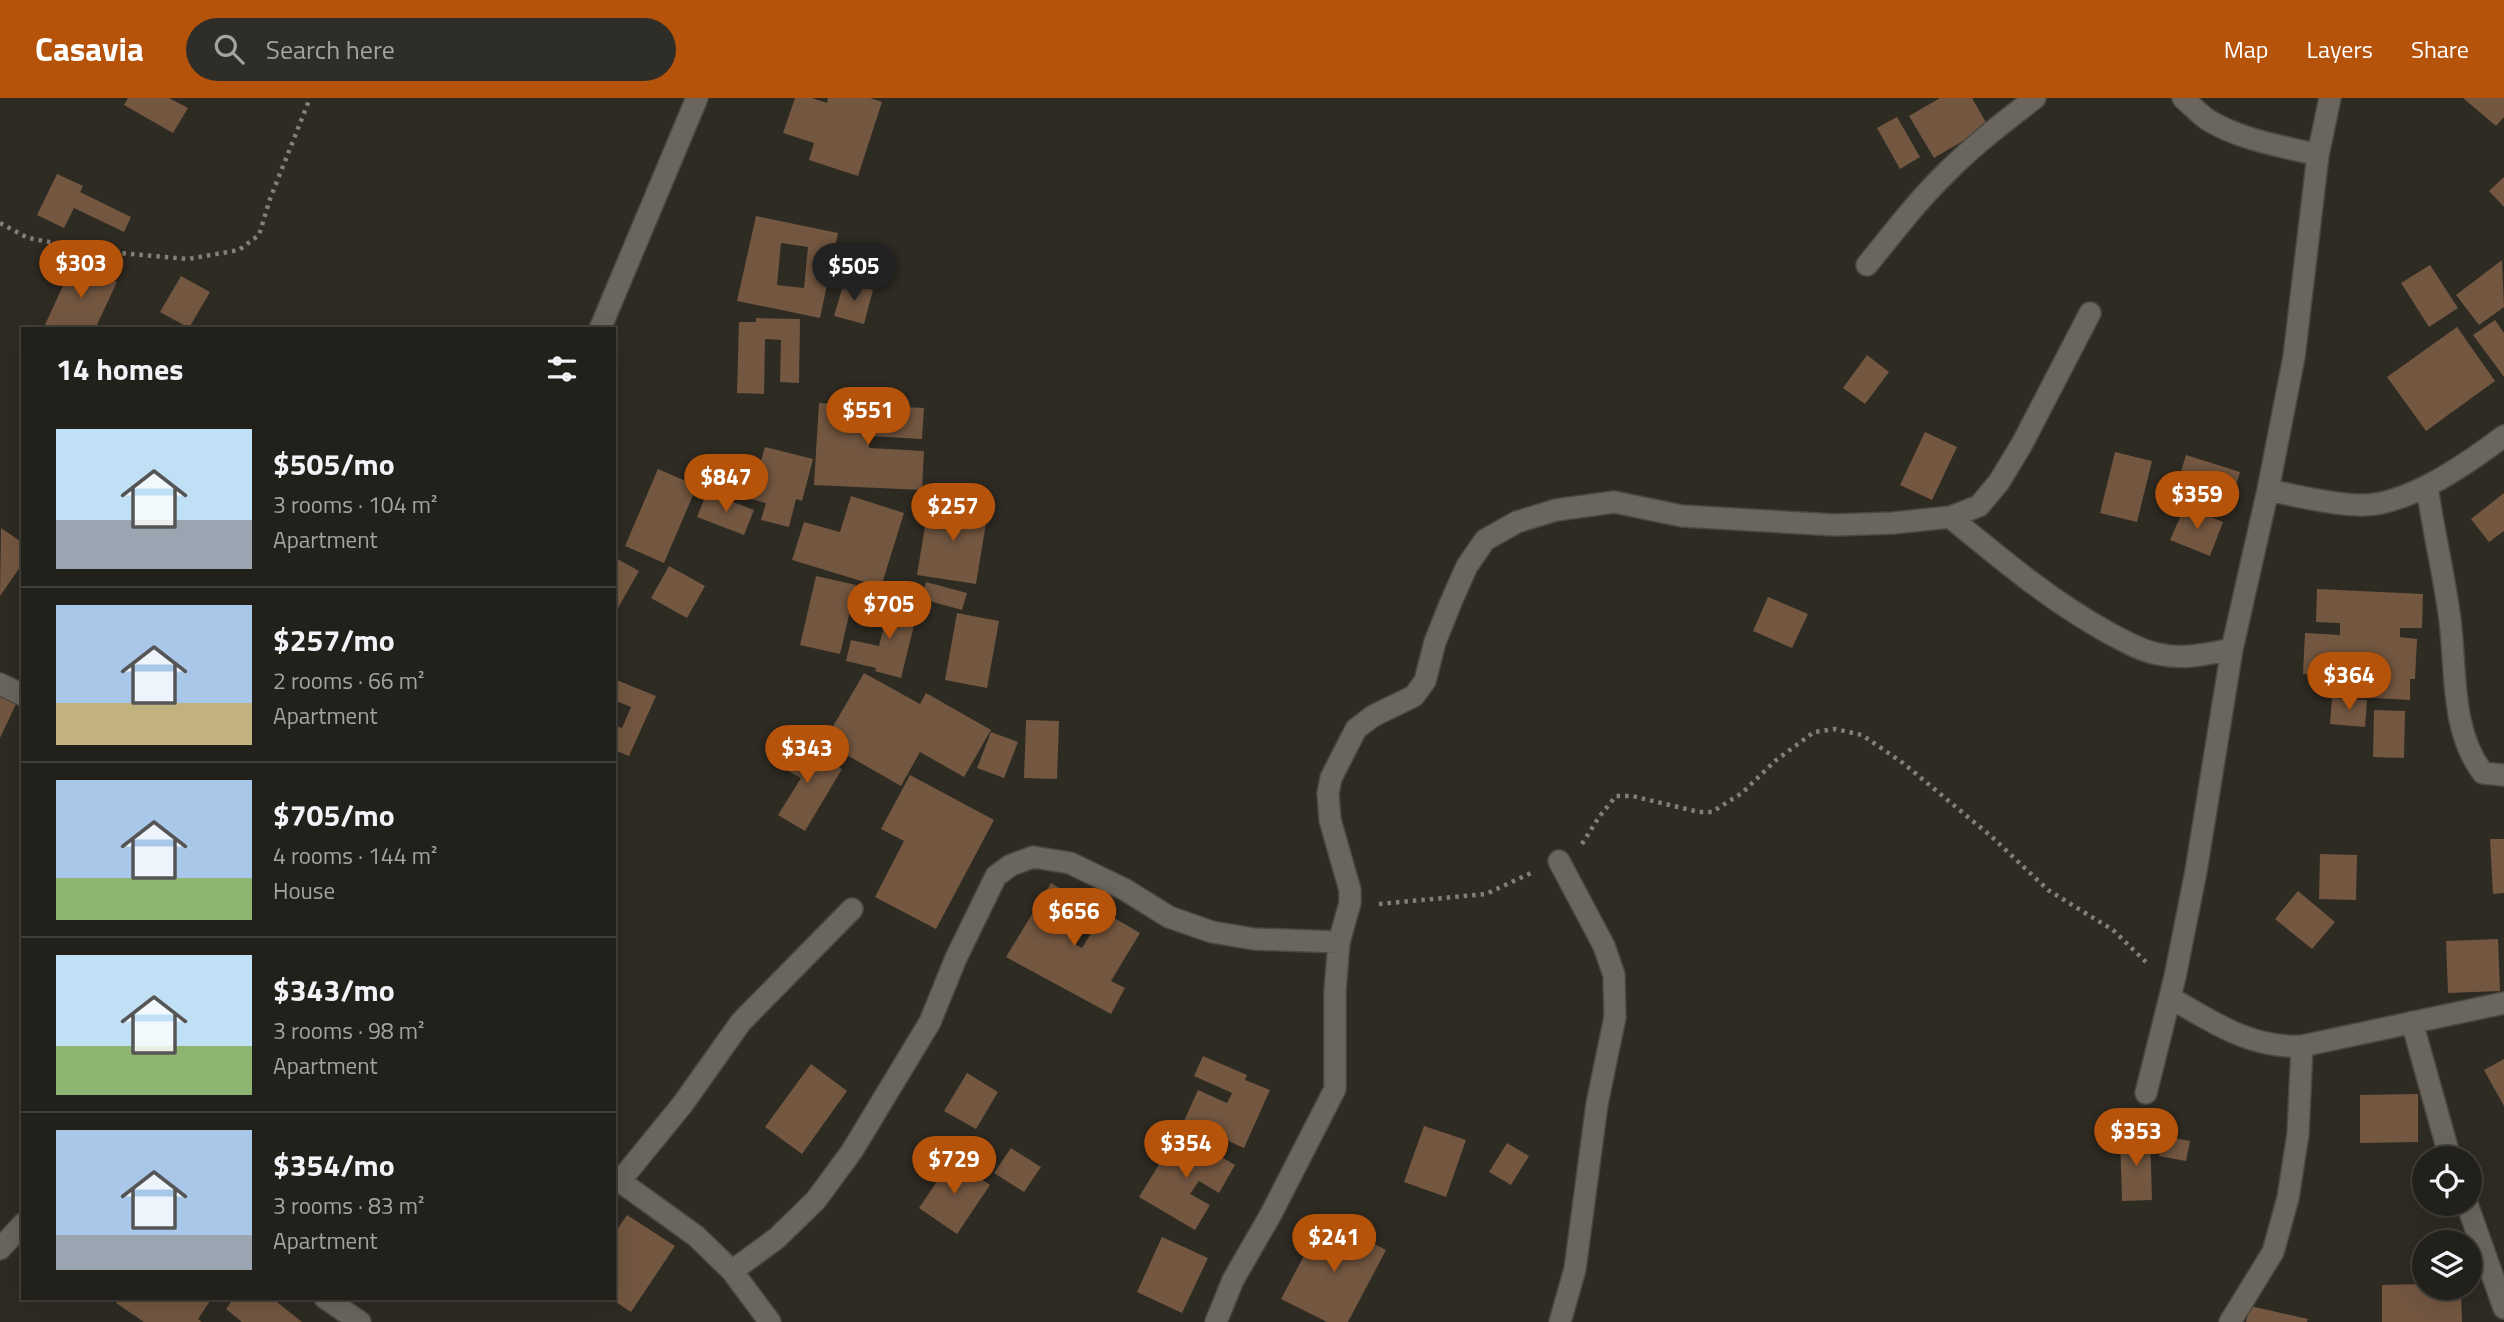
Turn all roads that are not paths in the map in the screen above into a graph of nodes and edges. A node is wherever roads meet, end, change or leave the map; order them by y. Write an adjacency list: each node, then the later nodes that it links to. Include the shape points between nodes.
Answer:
1 (697, 98): 8 (street)
2 (2035, 98): 6 (street, via 1948,170)
3 (2183, 98): 5 (street, via 2206,119 2228,130)
4 (2330, 98): 5 (street)
5 (2318, 155): 11 (street, via 2294,357)
6 (1867, 265)
7 (2090, 313): 12 (street, via 1999,482 1979,506)
8 (601, 327)
9 (2504, 436): 10 (street)
10 (2427, 486): 11 (street, via 2400,498 2362,506); 16 (street, via 2450,617 2459,714 2473,760 2483,773)
11 (2269, 490): 13 (street)
12 (1950, 517): 13 (street, via 2073,613 2125,641 2157,654 2190,657); 19 (street, via 1835,525 1682,516 1614,502 1556,510 1517,522 1485,540 1451,602 1425,681 1414,696 1356,729 1331,778 1330,820 1350,903)
13 (2232, 649): 20 (street)
14 (0, 684): 15 (street)
15 (21, 694)
16 (2504, 775)
17 (1559, 861): 36 (street, via 1604,946 1614,975 1615,1017 1597,1104 1575,1269)
18 (852, 909): 26 (street, via 741,1022 682,1105)
19 (1339, 942): 30 (street, via 1254,939 1212,932 1169,917 1070,863 1033,858 1011,865 996,876 930,1022 852,1151 816,1200 777,1238); 35 (street, via 1335,1089 1233,1280)
20 (2173, 987): 23 (street, via 2245,1039 2281,1048); 24 (street)
21 (2504, 1003): 22 (street)
22 (2412, 1022): 23 (street); 25 (street)
23 (2302, 1046): 37 (street, via 2298,1134 2288,1198 2273,1252)
24 (2146, 1093)
25 (2447, 1146)
26 (617, 1179): 30 (street, via 696,1236)
27 (2471, 1216): 32 (street)
28 (21, 1226): 29 (street)
29 (0, 1250)
30 (732, 1271): 34 (street)
31 (328, 1300): 33 (street)
32 (2504, 1308)
33 (359, 1322)
34 (770, 1322)
35 (1216, 1322)
36 (1560, 1322)
37 (2230, 1322)

